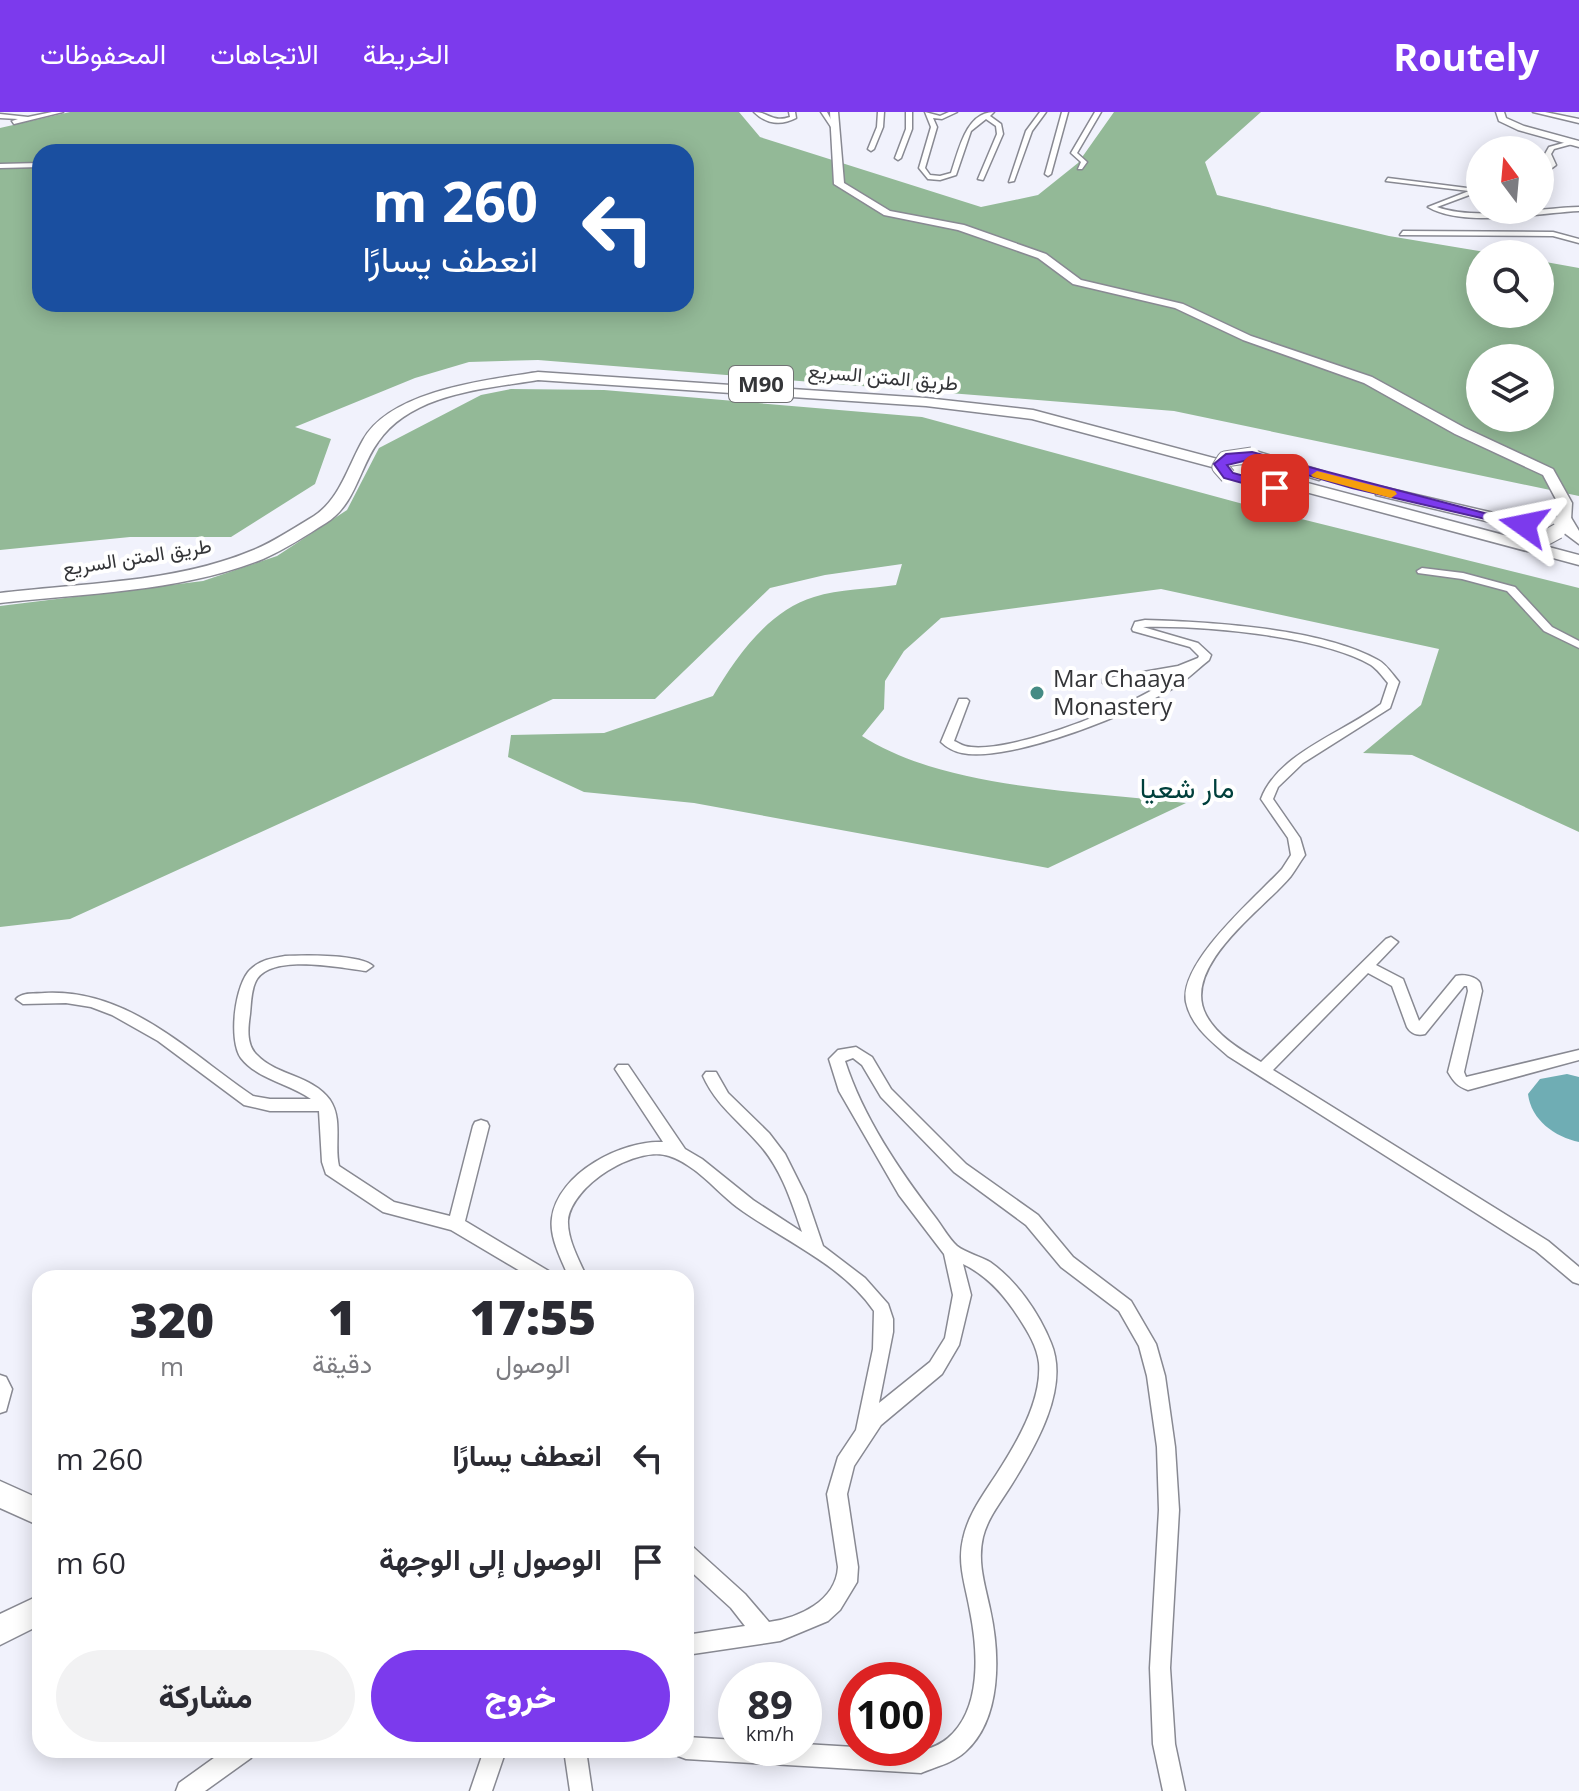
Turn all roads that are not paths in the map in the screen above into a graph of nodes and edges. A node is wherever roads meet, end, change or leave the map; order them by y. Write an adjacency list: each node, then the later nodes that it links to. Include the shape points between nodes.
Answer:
1 (60, 112): 17 (street)
2 (757, 112): 3 (street, via 781,121 793,118)
3 (792, 112)
4 (824, 112): 20 (street)
5 (834, 112): 20 (main road)
6 (881, 112): 23 (street)
7 (909, 112): 24 (street)
8 (954, 112): 14 (street, via 940,118)
9 (1043, 112): 31 (street, via 1029,131)
10 (1065, 112): 28 (street)
11 (1098, 112): 27 (street, via 1074,153 1084,162)
12 (1500, 112): 21 (main road, via 1514,126)
13 (1536, 112): 18 (street)
14 (929, 113): 15 (street, via 934,127 922,168 924,175 940,178 954,174 968,130)
15 (988, 113): 29 (street, via 1000,134)
16 (0, 116): 17 (street)
17 (30, 118): 19 (street)
18 (1579, 121)
19 (14, 122)
20 (833, 126): 43 (main road, via 839,184 866,203 1037,254 1080,284 1179,306 1247,338 1368,380 1548,472 1565,503)
21 (1576, 143): 22 (street)
22 (1554, 147)
23 (871, 149)
24 (898, 158)
25 (32, 165): 26 (street)
26 (0, 166)
27 (1080, 168)
28 (1048, 174)
29 (981, 179)
30 (1388, 180): 32 (street)
31 (1011, 181)
32 (1466, 188)
33 (1466, 194): 36 (street, via 1431,207)
34 (1579, 209): 35 (street)
35 (1554, 210)
36 (1466, 212)
37 (1403, 233): 38 (street, via 1553,234)
38 (1579, 241)
39 (1289, 476): 40 (highway); 45 (highway, طريق المتن السريع / M90); 48 (highway, طريق المتن السريع / M90, via 1047,411 981,401 593,372 512,373 440,389 380,417 357,441 322,504 284,533 254,547 168,571)
40 (1356, 485): 42 (highway, bridge, via 1252,455 1225,459 1220,467 1228,476); 43 (highway, via 1524,525)
41 (1323, 492): 42 (highway, طريق المتن السريع / M90); 43 (highway, bridge, via 1525,538 1547,537); 49 (highway, طريق المتن السريع / M90, via 1011,411 538,376 474,386 403,411 371,439 349,487 324,517 257,555 181,576)
42 (1443, 525): 46 (highway, طريق المتن السريع / M90)
43 (1562, 526): 44 (highway)
44 (1579, 539)
45 (1579, 548)
46 (1579, 560)
47 (1422, 571): 50 (street, via 1511,589 1548,629)
48 (0, 591)
49 (0, 598)
50 (1579, 645)
51 (1194, 666): 52 (street); 53 (street, via 1179,680 1089,722 1046,738 979,751 960,751 947,742); 60 (street, via 1203,660 1201,649 1136,627 1154,623 1332,644 1368,656 1391,678 1391,700 1382,710 1310,754 1272,785 1267,799 1294,838 1298,855 1211,950 1193,981 1195,1006 1210,1032)
52 (1107, 681)
53 (963, 701)
54 (1391, 942): 56 (street)
55 (366, 966): 62 (street, via 284,961 264,966 248,981 242,1043 247,1056 305,1086)
56 (1368, 967): 58 (street, via 1398,983 1414,1027 1420,1030 1461,980 1473,983 1456,1072 1468,1084); 60 (street)
57 (23, 999): 62 (street, via 68,998 144,1024 249,1101)
58 (1579, 1055)
59 (623, 1069): 64 (street)
60 (1264, 1069): 70 (street, via 1542,1246)
61 (711, 1076): 66 (street, via 726,1106 774,1151 792,1182)
62 (325, 1105): 65 (street, via 332,1170 389,1207)
63 (481, 1126): 65 (street)
64 (679, 1153): 66 (street); 69 (street, via 662,1148 626,1153 599,1168 570,1197 560,1218)
65 (456, 1224): 68 (street)
66 (816, 1250): 73 (street, via 882,1309 884,1335)
67 (952, 1252): 73 (street, via 962,1295 948,1353); 81 (street, via 982,1266 1014,1293 1048,1366 1036,1415 1011,1469 982,1513 972,1542 972,1580 986,1649 974,1716 960,1742 921,1762); 88 (street, via 912,1201 847,1091 837,1059 843,1054 862,1055 886,1093 960,1168 1026,1214 1067,1262 1125,1306 1147,1344 1166,1447 1169,1510 1160,1668 1164,1744)
68 (533, 1270)
69 (575, 1270)
70 (1579, 1277)
71 (0, 1383): 72 (street)
72 (0, 1405)
73 (865, 1430): 79 (street, via 838,1485 848,1567 842,1593 821,1614)
74 (0, 1494): 75 (main road)
75 (32, 1509)
76 (694, 1561): 79 (street)
77 (32, 1613): 78 (main road)
78 (0, 1630)
79 (765, 1634): 80 (street)
80 (694, 1644)
81 (694, 1748)
82 (232, 1758): 85 (street)
83 (494, 1758): 86 (street)
84 (576, 1758): 87 (street)
85 (187, 1791)
86 (481, 1791)
87 (581, 1791)
88 (1174, 1791)

